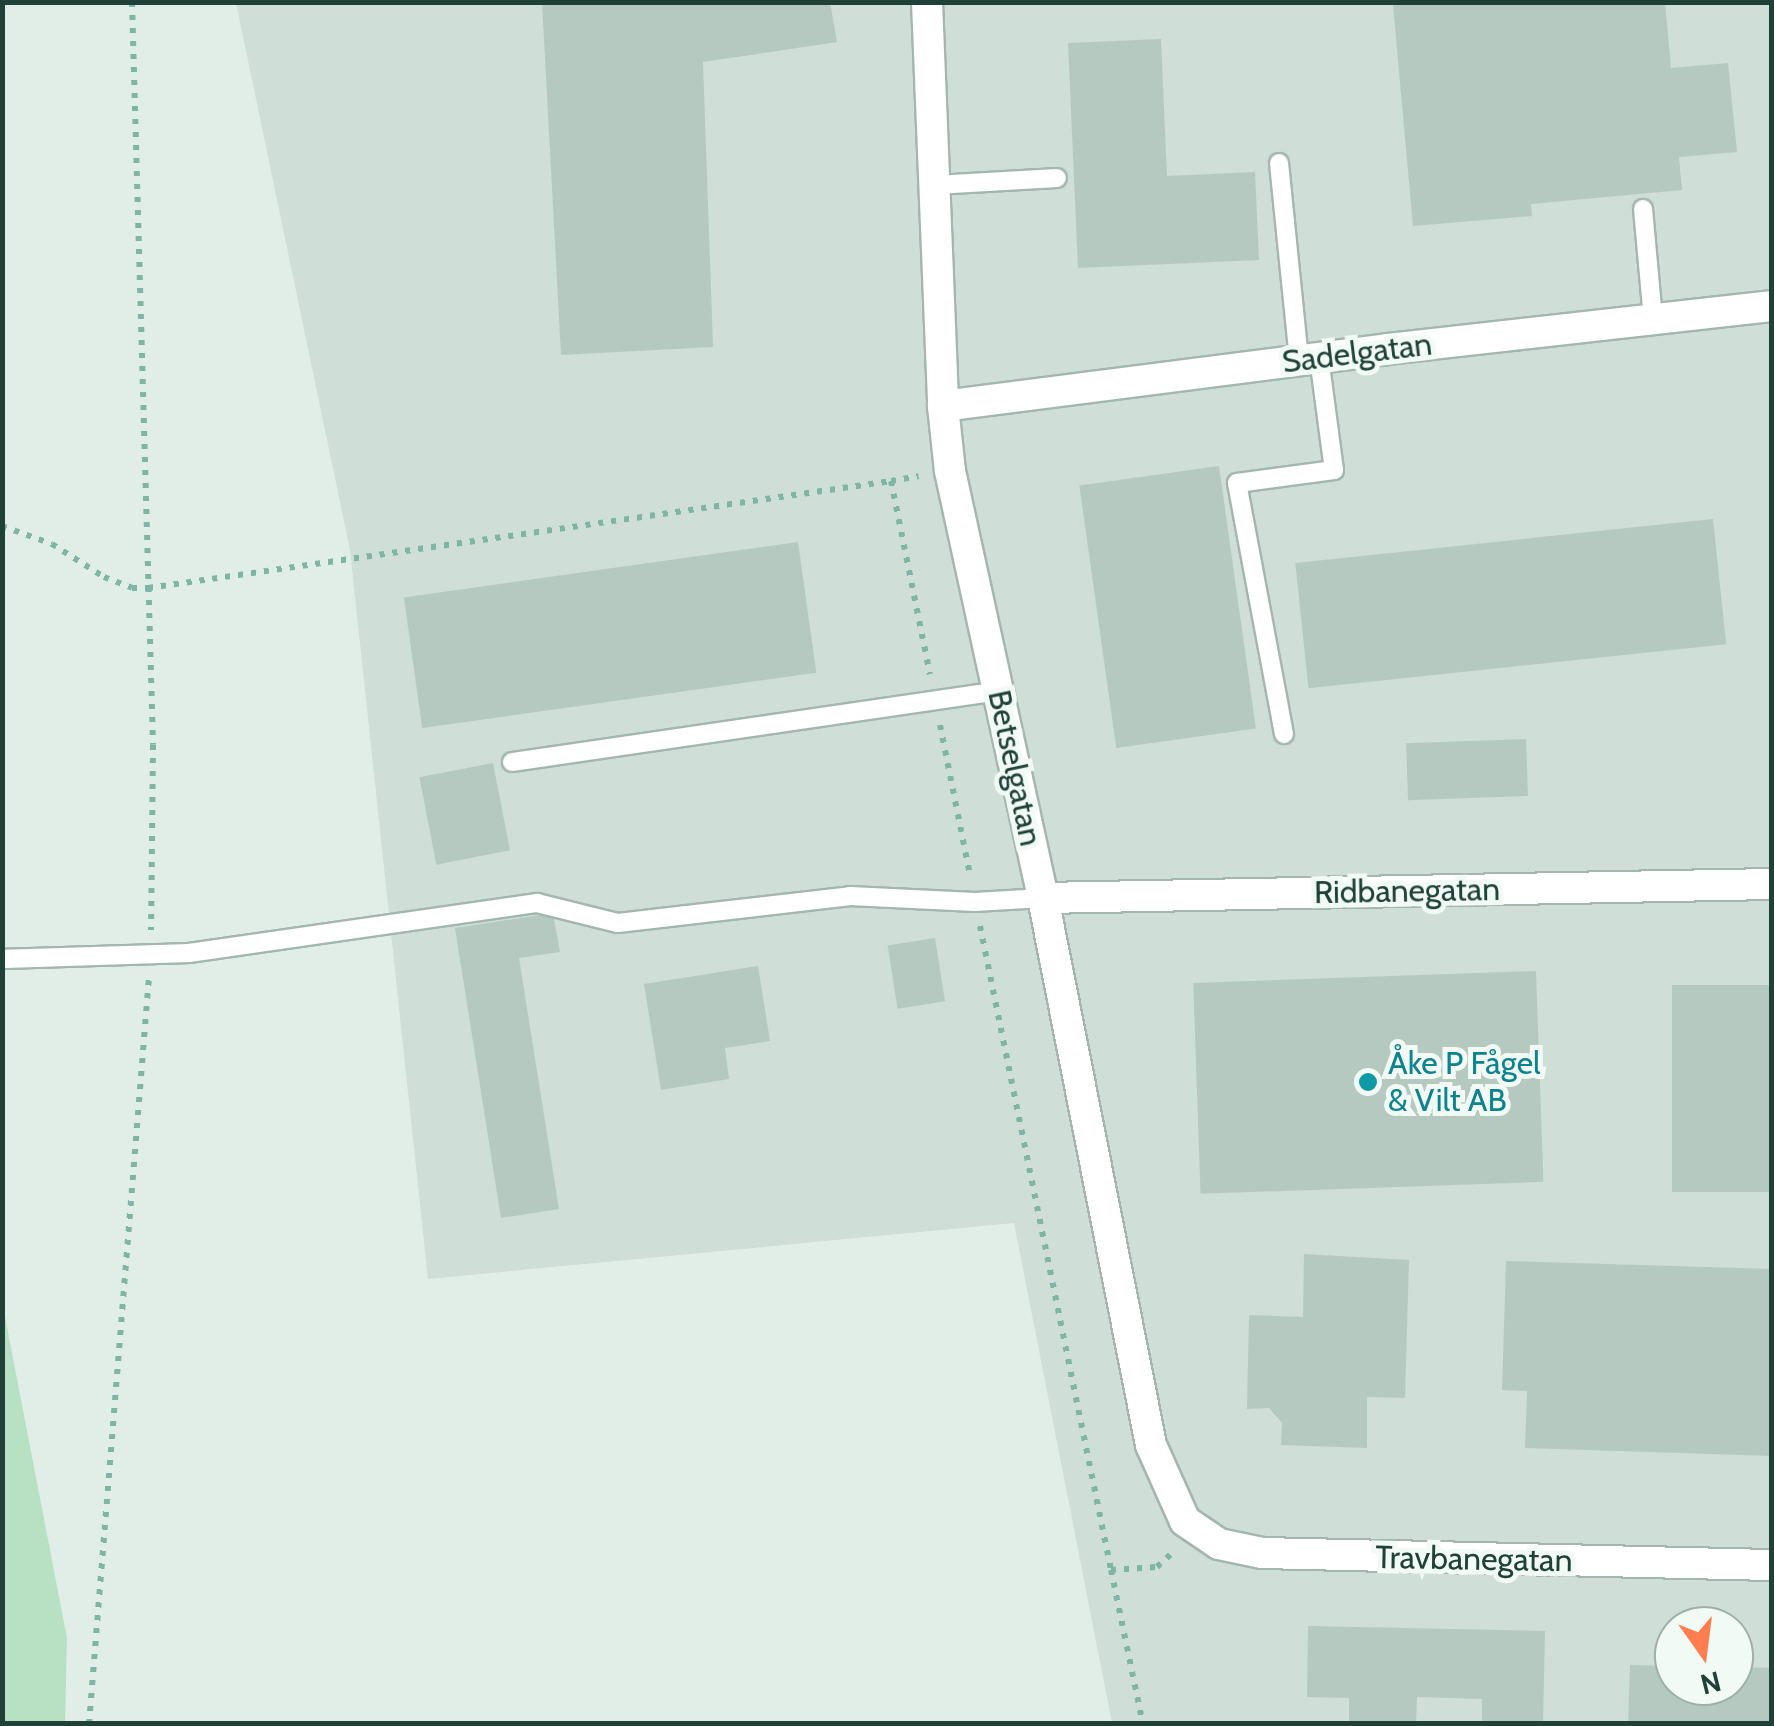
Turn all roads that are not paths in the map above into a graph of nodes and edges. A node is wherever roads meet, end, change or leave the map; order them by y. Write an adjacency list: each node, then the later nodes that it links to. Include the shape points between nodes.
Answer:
1 (927, 2): 4 (street, Betselgatan)
2 (1280, 163): 8 (lane)
3 (1056, 178): 4 (lane)
4 (934, 185): 9 (street, Betselgatan)
5 (1644, 209): 7 (lane)
6 (1772, 306): 7 (street, Sadelgatan)
7 (1654, 319): 8 (street, Sadelgatan)
8 (1308, 359): 9 (street, Sadelgatan); 11 (lane, via 1334,470 1237,483)
9 (944, 406): 10 (street, Betselgatan, via 950,471)
10 (998, 691): 12 (lane); 14 (street, Betselgatan)
11 (1284, 734)
12 (512, 762)
13 (1772, 884): 14 (street, Ridbanegatan)
14 (1043, 898): 15 (lane, via 850,896 618,923 537,903 151,954); 16 (street, Betselgatan, via 1151,1444)
15 (2, 959)
16 (1184, 1520): 17 (street, Travbanegatan, via 1219,1544 1262,1553)
17 (1772, 1564)

